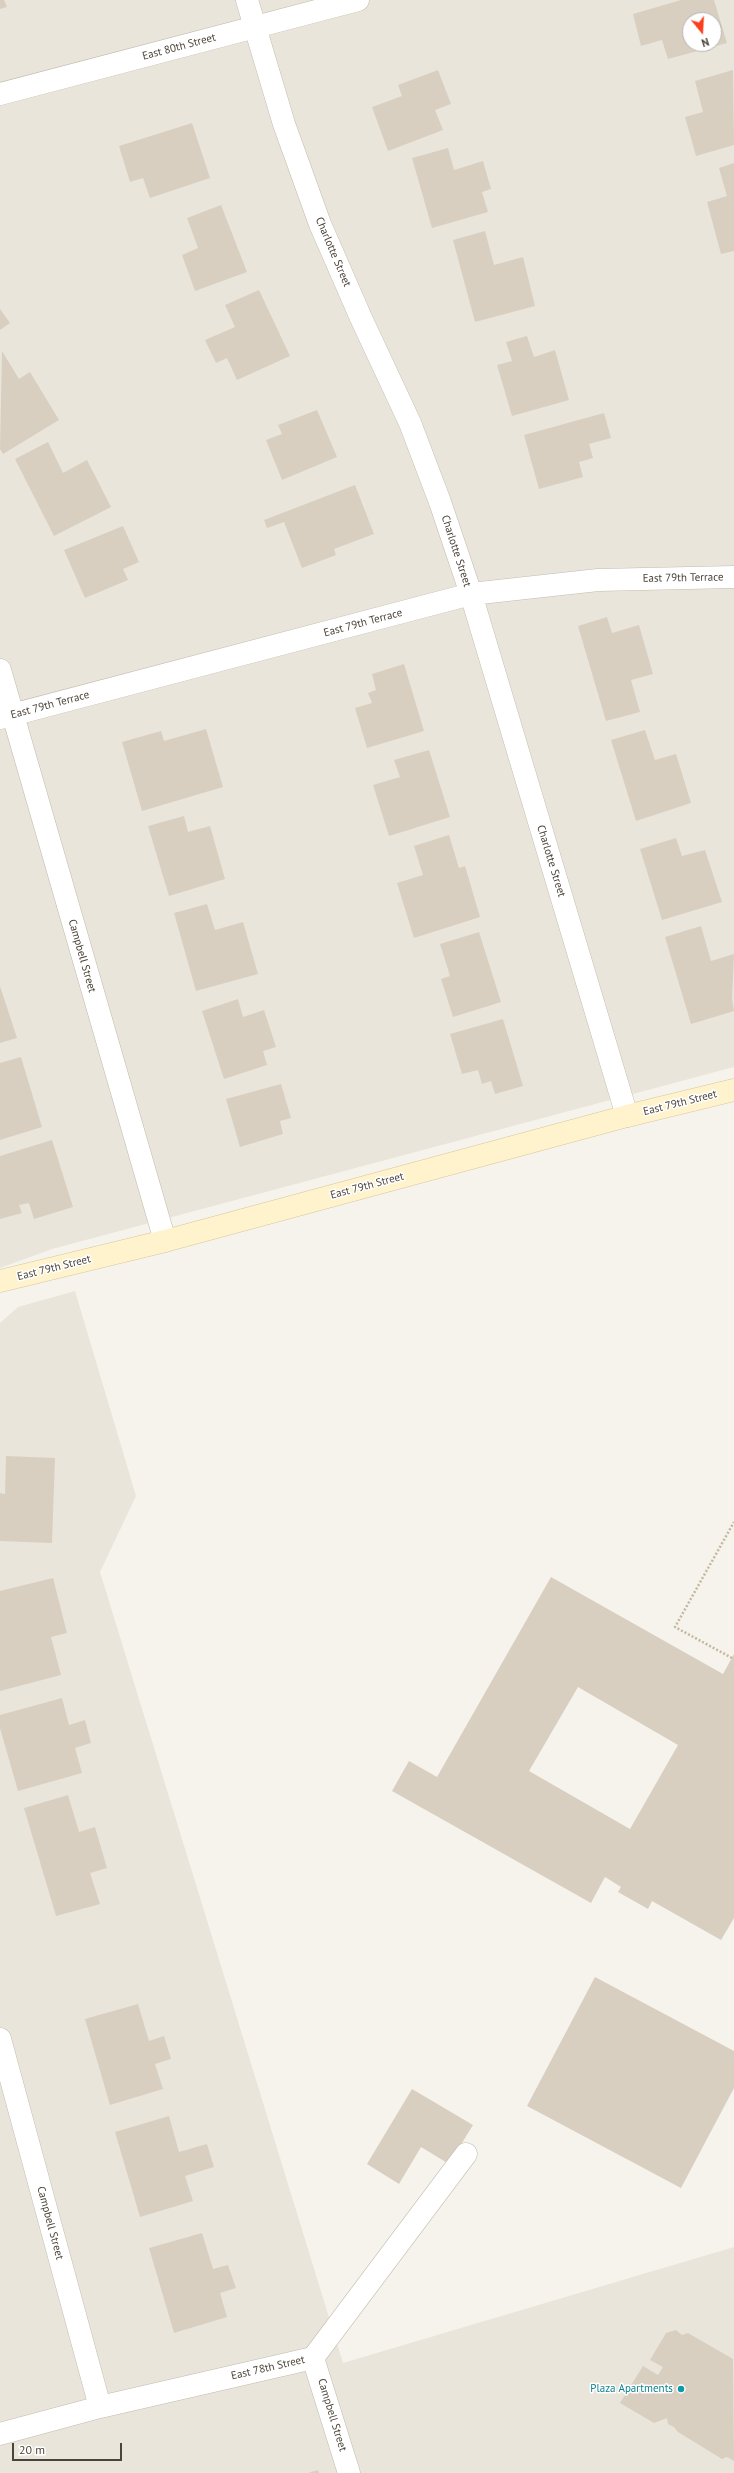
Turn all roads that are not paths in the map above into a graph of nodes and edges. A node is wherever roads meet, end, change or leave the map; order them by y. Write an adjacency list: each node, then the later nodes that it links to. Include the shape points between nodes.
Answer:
1 (248, 0): 3 (street, Charlotte Street)
2 (358, 0): 3 (street, East 80th Street)
3 (255, 28): 4 (street, East 80th Street); 6 (street, Charlotte Street, via 284,124 320,224 410,423)
4 (0, 94)
5 (734, 577): 6 (street, East 79th Terrace, via 598,580)
6 (471, 594): 8 (street, East 79th Terrace); 10 (street, Charlotte Street)
7 (0, 670): 8 (street, Campbell Street)
8 (6, 717): 11 (street, Campbell Street)
9 (734, 1090): 10 (street, East 79th Street)
10 (628, 1116): 11 (street, East 79th Street)
11 (165, 1241): 12 (street, East 79th Street)
12 (0, 1281)
13 (0, 2039): 16 (street, Campbell Street)
14 (466, 2154): 15 (street, East 78th Street)
15 (314, 2358): 16 (street, East 78th Street); 18 (street, Campbell Street)
16 (100, 2407): 17 (street, East 78th Street)
17 (0, 2434)
18 (349, 2473)

